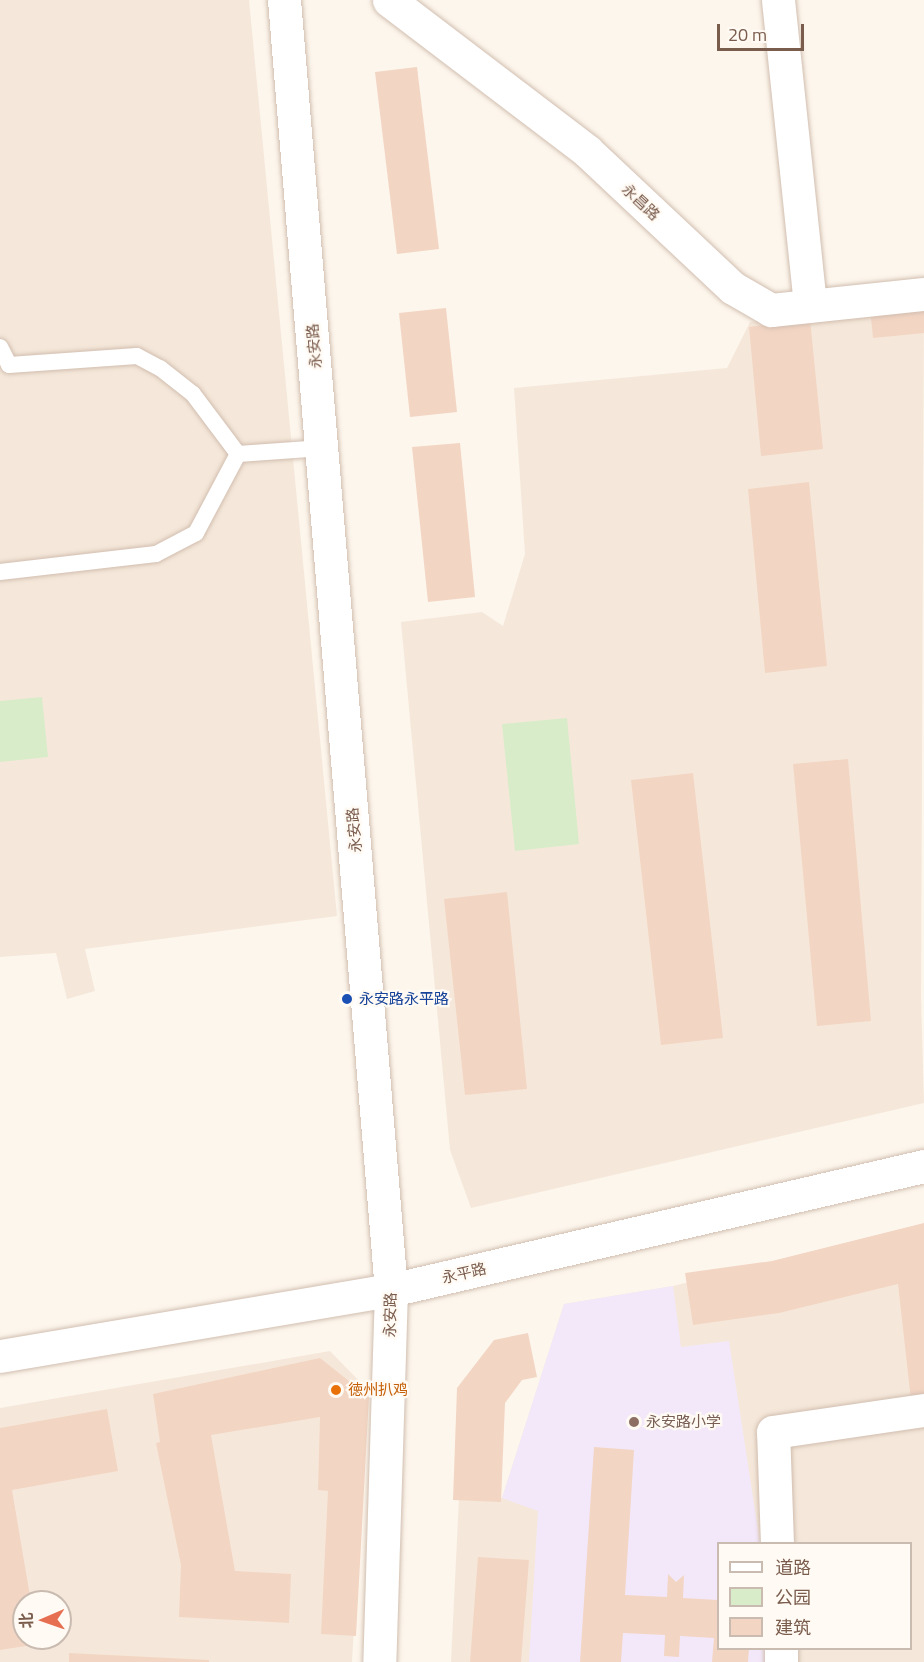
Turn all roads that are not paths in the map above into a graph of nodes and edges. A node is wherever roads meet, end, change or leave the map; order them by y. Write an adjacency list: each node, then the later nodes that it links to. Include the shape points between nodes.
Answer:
1 (284, 0): 8 (street, 永安路)
2 (389, 0): 5 (street, 永昌路, via 587,151 733,288 771,310)
3 (778, 0): 5 (street)
4 (924, 294): 5 (street, 永昌路)
5 (810, 305)
6 (0, 347): 7 (lane)
7 (4, 366): 9 (lane, via 137,356 193,394)
8 (323, 448): 9 (lane); 12 (street, 永安路)
9 (238, 454): 10 (lane, via 196,533 156,554)
10 (0, 572)
11 (924, 1166): 12 (street, 永平路)
12 (391, 1290): 13 (street, 永平路); 16 (street, 永安路)
13 (0, 1356)
14 (924, 1410): 15 (street, via 773,1432)
15 (777, 1542)
16 (379, 1662)

